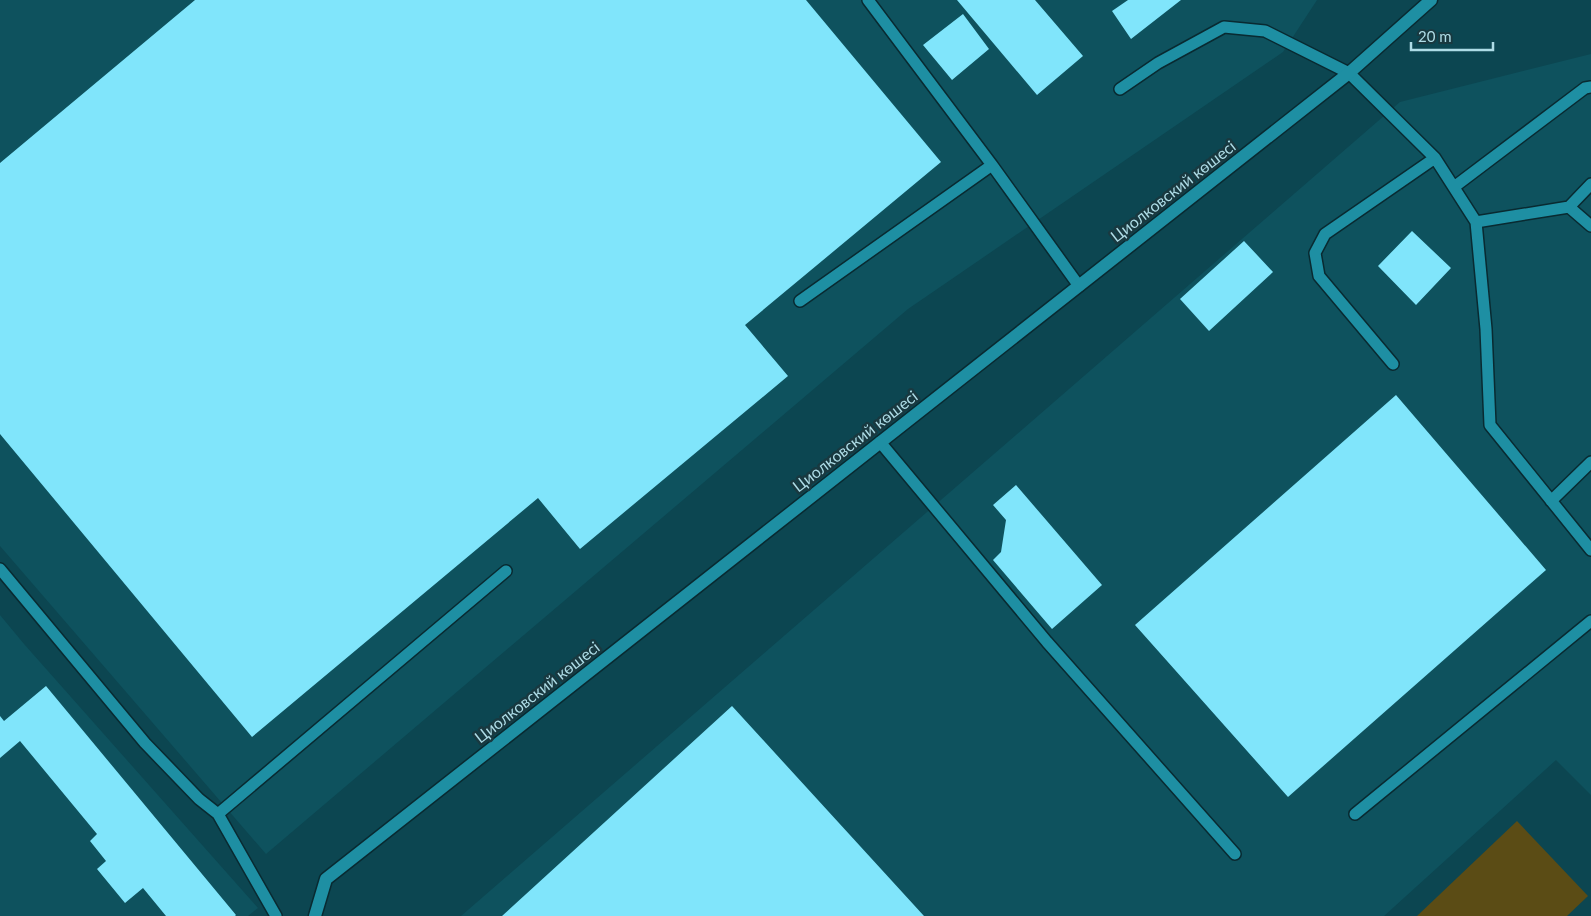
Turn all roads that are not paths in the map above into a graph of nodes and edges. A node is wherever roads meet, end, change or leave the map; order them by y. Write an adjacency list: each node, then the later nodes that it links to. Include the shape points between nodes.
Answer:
1 (868, 0): 7 (lane)
2 (1431, 0): 3 (street, Циолковский көшесі)
3 (1349, 73): 5 (lane, via 1265,31 1224,27 1158,63); 6 (lane); 13 (street, Циолковский көшесі)
4 (1591, 87): 9 (lane, via 1585,88)
5 (1120, 89)
6 (1435, 158): 9 (lane); 15 (lane, via 1325,234 1315,253 1319,276)
7 (992, 165): 13 (lane); 14 (lane)
8 (1591, 184): 10 (lane)
9 (1454, 187): 11 (lane)
10 (1569, 207): 11 (lane); 12 (lane)
11 (1476, 222): 18 (lane, via 1486,329 1490,425)
12 (1591, 226)
13 (1079, 286): 16 (street, Циолковский көшесі)
14 (800, 301)
15 (1393, 364)
16 (880, 442): 25 (lane, via 1047,642); 27 (street, Циолковский көшесі, via 326,879)
17 (1591, 462): 18 (lane)
18 (1551, 501): 19 (lane)
19 (1591, 550)
20 (0, 569): 23 (lane, via 145,743)
21 (506, 571): 23 (lane)
22 (1591, 621): 24 (lane)
23 (218, 814): 26 (lane)
24 (1355, 814)
25 (1235, 854)
26 (276, 916)
27 (315, 916)

